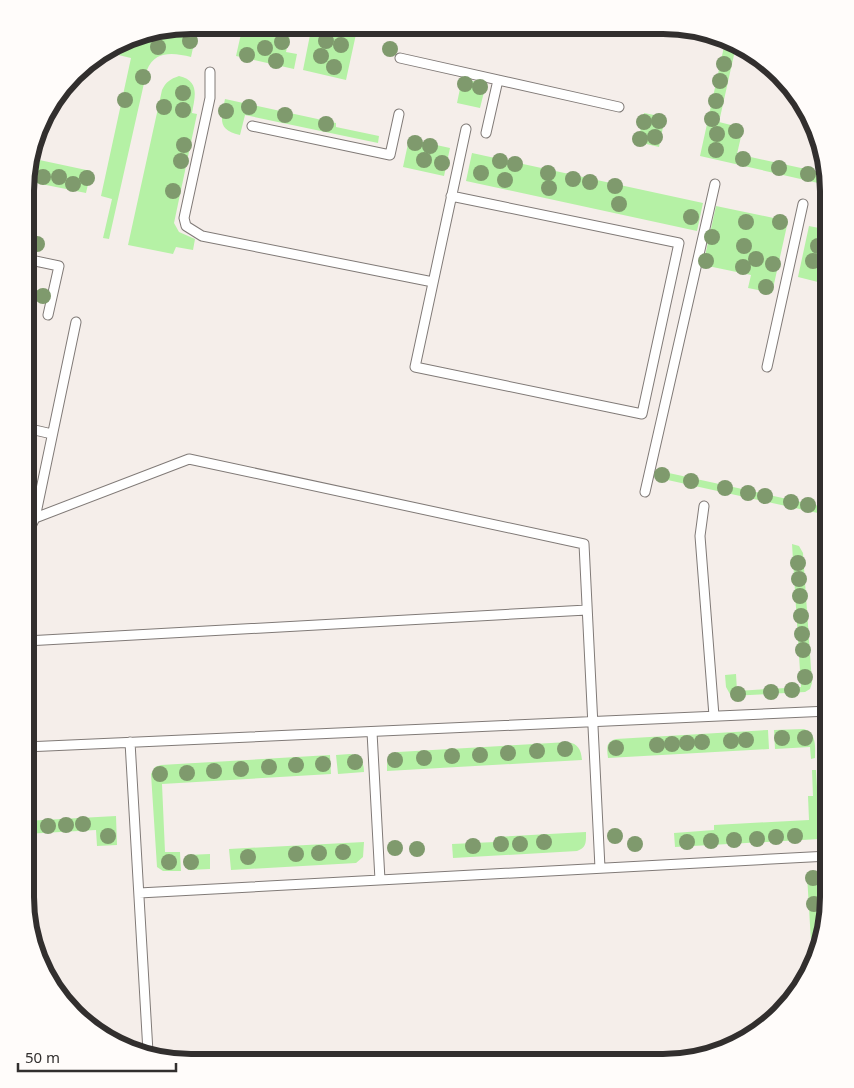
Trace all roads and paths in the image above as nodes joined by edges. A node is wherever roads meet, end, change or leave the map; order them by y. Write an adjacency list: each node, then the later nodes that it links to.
1 (400, 58): 3 (lane)
2 (210, 72): 13 (lane)
3 (498, 80): 4 (lane); 8 (lane)
4 (619, 107)
5 (399, 114): 6 (lane)
6 (252, 126)
7 (466, 129): 10 (lane)
8 (486, 133)
9 (714, 184): 19 (lane)
10 (451, 196): 13 (lane); 13 (lane)
11 (803, 204): 16 (lane)
12 (34, 261): 14 (lane)
13 (433, 282)
14 (48, 316)
15 (76, 322): 18 (lane)
16 (767, 367)
17 (34, 430): 18 (lane)
18 (52, 434): 21 (lane)
19 (645, 492)
20 (704, 506): 25 (lane)
21 (35, 518): 22 (lane)
22 (587, 610): 23 (lane); 26 (lane)
23 (34, 641)
24 (820, 711): 25 (lane)
25 (714, 716): 26 (lane)
26 (593, 722): 27 (lane); 31 (lane)
27 (372, 732): 28 (lane); 32 (lane)
28 (130, 742): 29 (lane); 33 (lane)
29 (34, 747)
30 (820, 856): 31 (lane)
31 (600, 868): 32 (lane)
32 (380, 880): 33 (lane)
33 (139, 893): 34 (lane)
34 (148, 1048)

